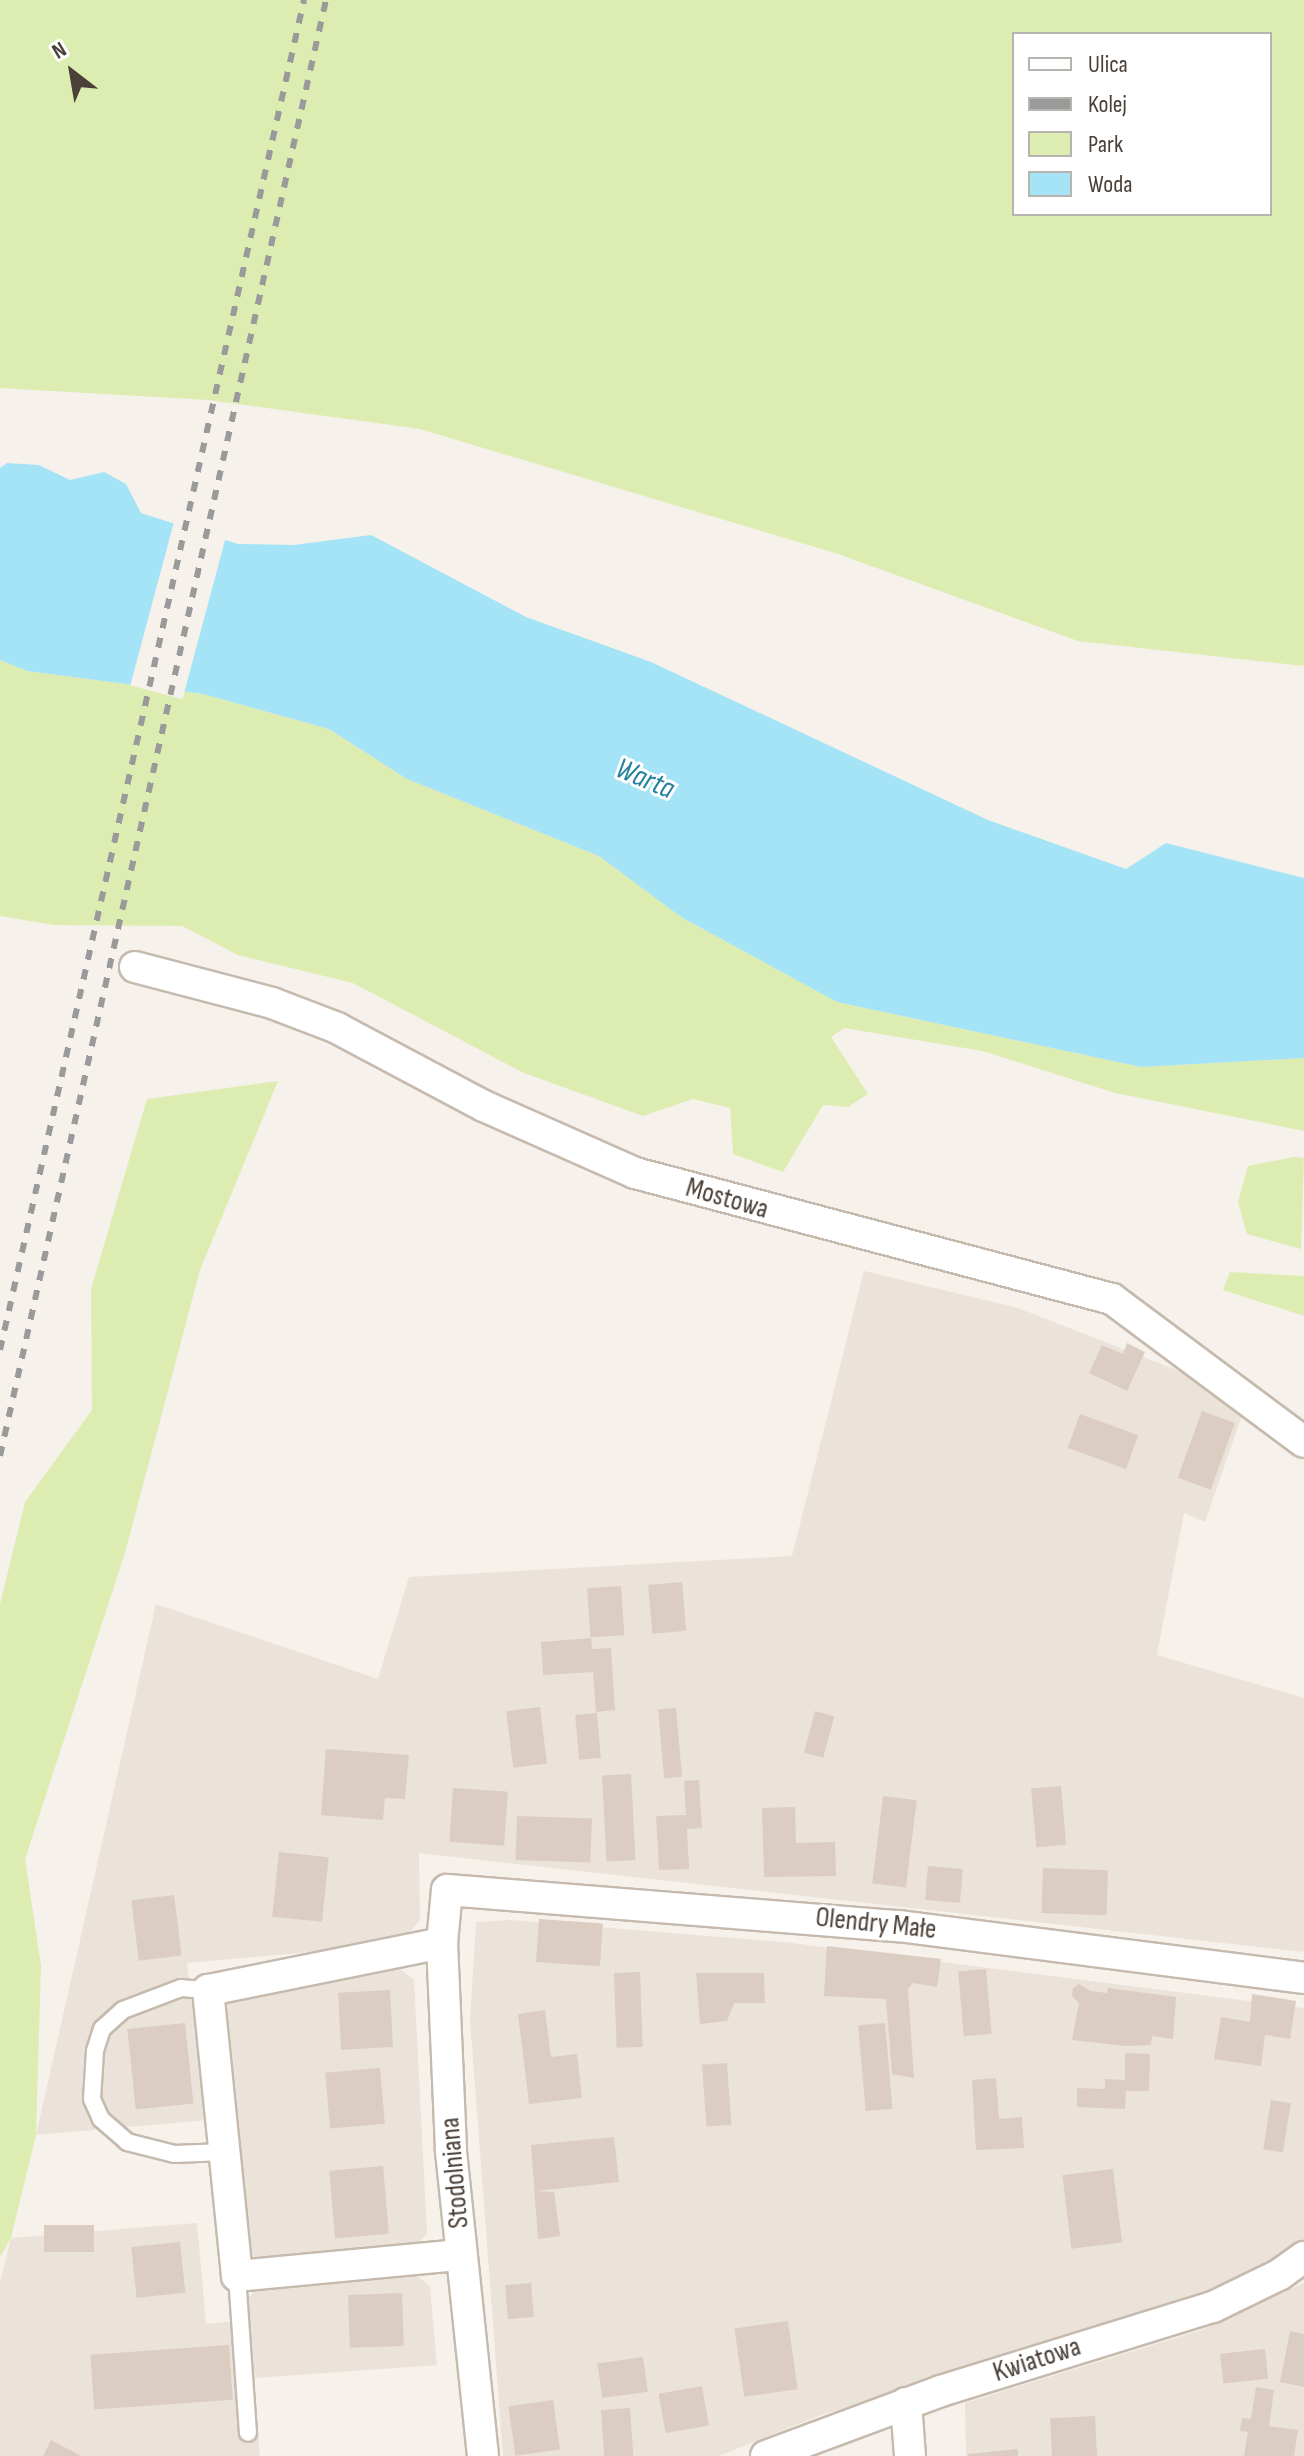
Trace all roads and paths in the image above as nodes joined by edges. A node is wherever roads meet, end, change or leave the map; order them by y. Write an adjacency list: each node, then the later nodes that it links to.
1 (135, 967): 2 (street, Mostowa)
2 (1304, 1442)
3 (447, 1890): 4 (street, Stodolniana); 5 (street, Olendry Małe)
4 (442, 1943): 6 (street); 8 (street, Stodolniana)
5 (1304, 1978)
6 (208, 1990): 7 (street); 7 (lane)
7 (225, 2152): 10 (street)
8 (461, 2255): 10 (street); 13 (street, Stodolniana)
9 (1304, 2257): 11 (street, Kwiatowa)
10 (237, 2276): 12 (lane)
11 (906, 2403): 14 (street, Kwiatowa); 15 (street)
12 (248, 2433)
13 (483, 2456)
14 (766, 2456)
15 (910, 2456)

